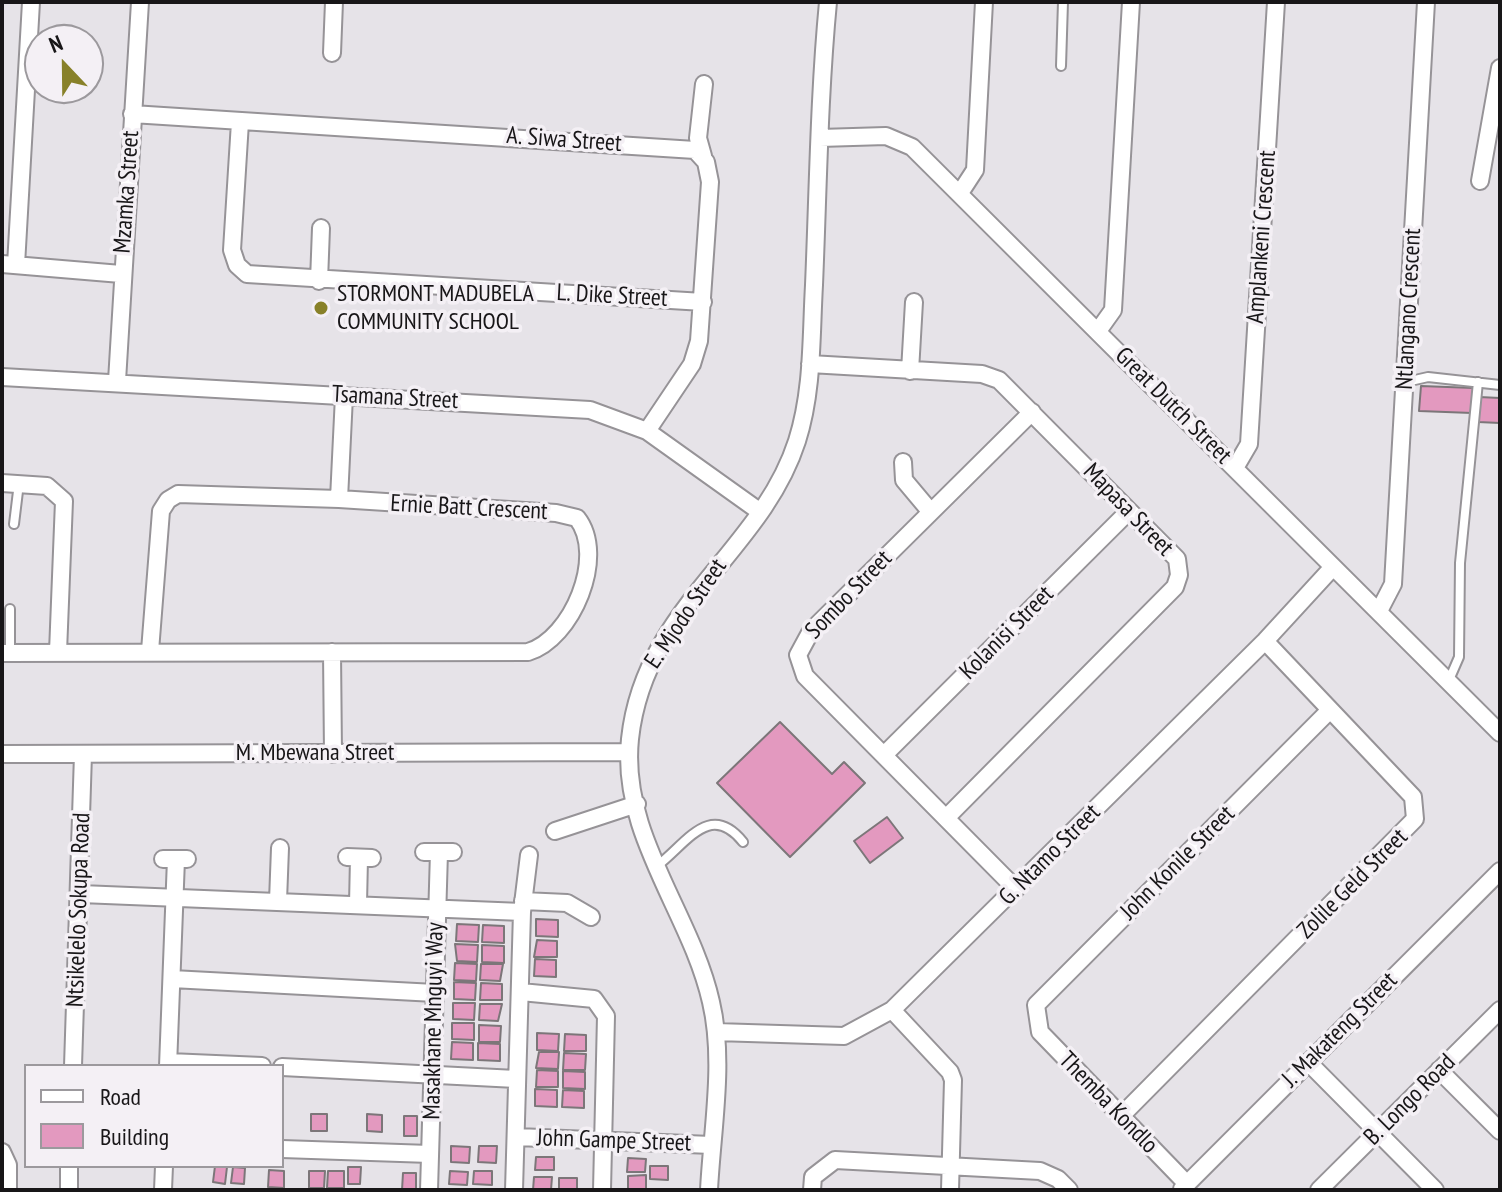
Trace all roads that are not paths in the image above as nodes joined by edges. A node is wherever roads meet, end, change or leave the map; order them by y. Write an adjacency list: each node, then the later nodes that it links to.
1 (31, 2): 21 (street)
2 (140, 2): 14 (street, Mzamka Street)
3 (334, 2): 10 (street)
4 (828, 2): 16 (street, E. Mjodo Street)
5 (984, 2): 19 (street)
6 (1063, 2): 11 (lane)
7 (1131, 2): 26 (street)
8 (1276, 2): 38 (street, Amplankeni Crescent)
9 (1426, 2): 31 (street, Ntlangano Crescent)
10 (332, 53)
11 (1061, 66)
12 (1500, 68): 18 (street)
13 (704, 84): 17 (street)
14 (132, 114): 15 (street, A. Siwa Street); 22 (street, Mzamka Street)
15 (240, 122): 17 (street, A. Siwa Street); 23 (street, L. Dike Street)
16 (820, 138): 19 (street, Great Dutch Street); 27 (street, E. Mjodo Street)
17 (703, 156): 24 (street)
18 (1480, 181)
19 (960, 193): 26 (street, Great Dutch Street)
20 (321, 228): 23 (street)
21 (9, 265): 22 (street)
22 (121, 274): 30 (street, Mzamka Street)
23 (319, 281): 24 (street, L. Dike Street)
24 (703, 302): 36 (street)
25 (914, 302): 28 (street)
26 (1098, 331): 38 (street, Great Dutch Street)
27 (810, 364): 28 (street, Mapasa Street); 41 (street, E. Mjodo Street)
28 (910, 371): 35 (street, Mapasa Street)
29 (2, 377): 30 (street, Tsamana Street)
30 (117, 381): 34 (street, Tsamana Street)
31 (1405, 382): 32 (lane); 47 (street, Ntlangano Crescent)
32 (1478, 382): 33 (lane); 53 (lane)
33 (1500, 385)
34 (344, 396): 36 (street, Tsamana Street); 40 (street)
35 (1032, 412): 42 (street, Sombo Street); 43 (street, Mapasa Street)
36 (647, 431): 41 (street, Tsamana Street)
37 (903, 462): 42 (street)
38 (1235, 468): 45 (street, Great Dutch Street)
39 (11, 483): 44 (lane); 50 (street)
40 (339, 499): 49 (street, Ernie Batt Crescent); 51 (street, Ernie Batt Crescent)
41 (759, 511): 56 (street, E. Mjodo Street)
42 (930, 511): 60 (street, Sombo Street)
43 (1128, 512): 60 (street, Kolanisi Street); 62 (street, Mapasa Street)
44 (14, 524)
45 (1333, 567): 47 (street, Great Dutch Street); 48 (street, G. Ntamo Street)
46 (10, 609): 52 (lane)
47 (1379, 611): 53 (street, Great Dutch Street)
48 (1265, 641): 54 (street, Zolile Geld Street); 72 (street, G. Ntamo Street)
49 (150, 651): 50 (street); 51 (street, Ernie Batt Crescent)
50 (58, 652): 52 (street)
51 (332, 652): 59 (street)
52 (6, 653)
53 (1449, 680): 55 (street, Great Dutch Street)
54 (1329, 711): 85 (street, John Konile Street); 94 (street, Zolile Geld Street)
55 (1500, 733)
56 (629, 752): 59 (street, M. Mbewana Street); 61 (street, E. Mjodo Street)
57 (2, 754): 58 (street, M. Mbewana Street)
58 (83, 754): 59 (street, M. Mbewana Street); 73 (street, Ntsikelelo Sokupa Road)
59 (333, 754)
60 (885, 754): 62 (street, Sombo Street)
61 (637, 804): 63 (street); 70 (street, E. Mjodo Street)
62 (947, 817): 72 (street, Sombo Street)
63 (555, 831)
64 (743, 842): 70 (lane)
65 (279, 848): 75 (street)
66 (439, 852): 78 (street, Masakhane Mnguyi Way)
67 (527, 854): 77 (street)
68 (359, 857): 76 (street)
69 (175, 859): 74 (street)
70 (656, 866): 86 (street, E. Mjodo Street)
71 (1500, 871): 87 (street, J. Makateng Street)
72 (1016, 889): 83 (street, G. Ntamo Street)
73 (81, 894): 74 (street); 88 (street, Ntsikelelo Sokupa Road)
74 (174, 899): 75 (street); 80 (street)
75 (278, 901): 76 (street)
76 (358, 904): 78 (street)
77 (523, 906): 78 (street); 79 (street); 81 (street)
78 (437, 910): 82 (street, Masakhane Mnguyi Way)
79 (591, 917)
80 (172, 979): 82 (street); 89 (street)
81 (521, 992): 93 (street); 98 (street)
82 (435, 993): 92 (street, Masakhane Mnguyi Way)
83 (892, 1010): 86 (street, G. Ntamo Street); 105 (street)
84 (1500, 1010): 91 (street, B. Longo Road)
85 (1036, 1018): 94 (street, Themba Kondlo)
86 (716, 1032): 99 (street, E. Mjodo Street)
87 (1308, 1062): 95 (street); 106 (street, J. Makateng Street)
88 (73, 1064)
89 (168, 1064)
90 (284, 1067): 92 (street)
91 (1439, 1070): 95 (street, B. Longo Road); 96 (street)
92 (435, 1073): 93 (street); 102 (street, Masakhane Mnguyi Way)
93 (516, 1079): 97 (street)
94 (1121, 1116): 106 (street, Themba Kondlo)
95 (1379, 1130): 117 (street, B. Longo Road); 118 (street)
96 (1500, 1131)
97 (517, 1137): 98 (street, John Gampe Street); 111 (street)
98 (604, 1142): 99 (street, John Gampe Street); 112 (street)
99 (711, 1145): 113 (street, E. Mjodo Street)
100 (284, 1149): 102 (street)
101 (2, 1152): 107 (street)
102 (430, 1154): 110 (street, Masakhane Mnguyi Way)
103 (69, 1168): 108 (street)
104 (164, 1168): 109 (street)
105 (951, 1168): 114 (street); 115 (street); 116 (street)
106 (1184, 1187)
107 (8, 1190)
108 (69, 1190)
109 (163, 1190)
110 (429, 1190)
111 (514, 1190)
112 (602, 1190)
113 (709, 1190)
114 (812, 1190)
115 (950, 1190)
116 (1069, 1190)
117 (1319, 1190)
118 (1435, 1190)

